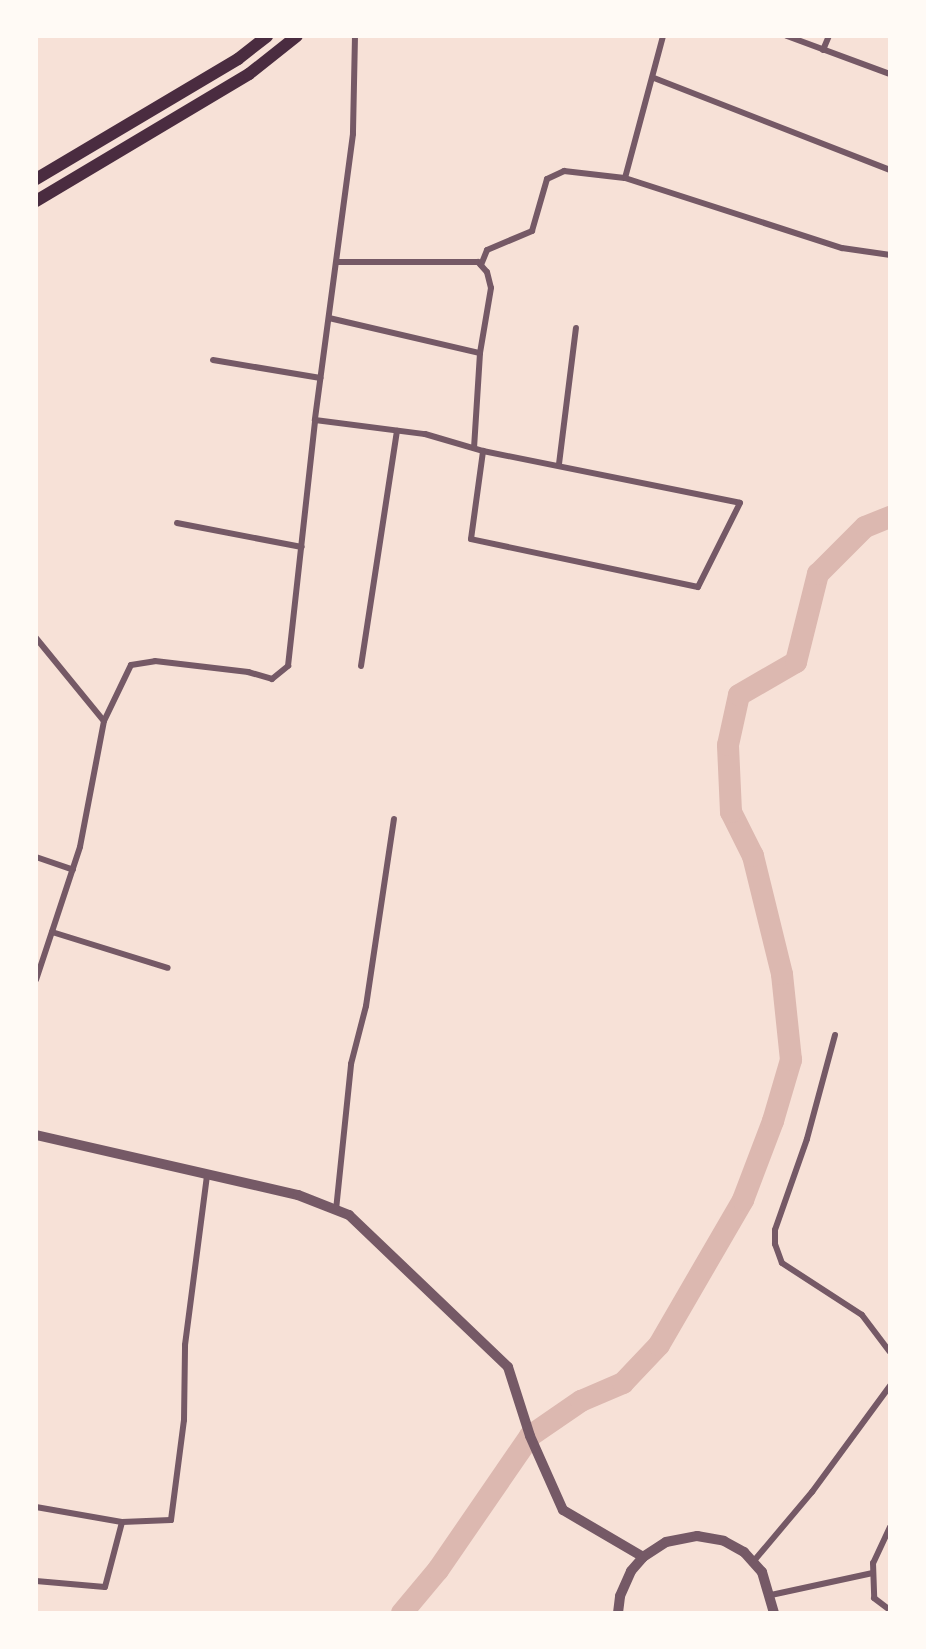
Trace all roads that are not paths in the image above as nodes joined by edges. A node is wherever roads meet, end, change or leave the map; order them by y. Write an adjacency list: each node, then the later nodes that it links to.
1 (267, 36): 12 (main road)
2 (297, 36): 13 (main road)
3 (356, 36): 15 (street)
4 (663, 36): 9 (street)
5 (787, 36): 7 (street)
6 (829, 36): 7 (street)
7 (823, 50): 8 (street)
8 (890, 74)
9 (654, 78): 10 (street); 11 (street)
10 (890, 170)
11 (625, 178): 14 (street); 16 (street)
12 (36, 179)
13 (36, 201)
14 (890, 255)
15 (336, 262): 16 (street); 17 (street)
16 (481, 266): 19 (street)
17 (329, 318): 19 (street); 21 (street)
18 (576, 328): 26 (street)
19 (480, 353): 24 (street)
20 (213, 360): 21 (street)
21 (321, 378): 22 (street)
22 (315, 420): 23 (street); 28 (street)
23 (398, 430): 24 (street); 30 (street)
24 (474, 448): 25 (street)
25 (483, 451): 26 (street); 26 (street)
26 (559, 464)
27 (177, 523): 28 (street)
28 (302, 547): 31 (street)
29 (36, 638): 31 (street)
30 (361, 666)
31 (104, 721): 34 (street)
32 (394, 819): 41 (street)
33 (36, 857): 34 (street)
34 (73, 870): 35 (street)
35 (52, 932): 36 (street); 37 (street)
36 (168, 968)
37 (36, 980)
38 (835, 1035): 42 (street)
39 (36, 1135): 40 (street)
40 (207, 1174): 41 (street); 45 (street)
41 (336, 1210): 47 (street)
42 (890, 1352)
43 (890, 1386): 48 (street)
44 (36, 1507): 45 (street)
45 (122, 1522): 50 (street)
46 (890, 1527): 49 (street)
47 (643, 1557): 48 (street); 53 (street)
48 (753, 1562): 51 (street)
49 (873, 1573): 51 (street); 52 (street)
50 (36, 1581)
51 (771, 1594): 54 (street)
52 (890, 1610)
53 (618, 1613)
54 (774, 1613)

